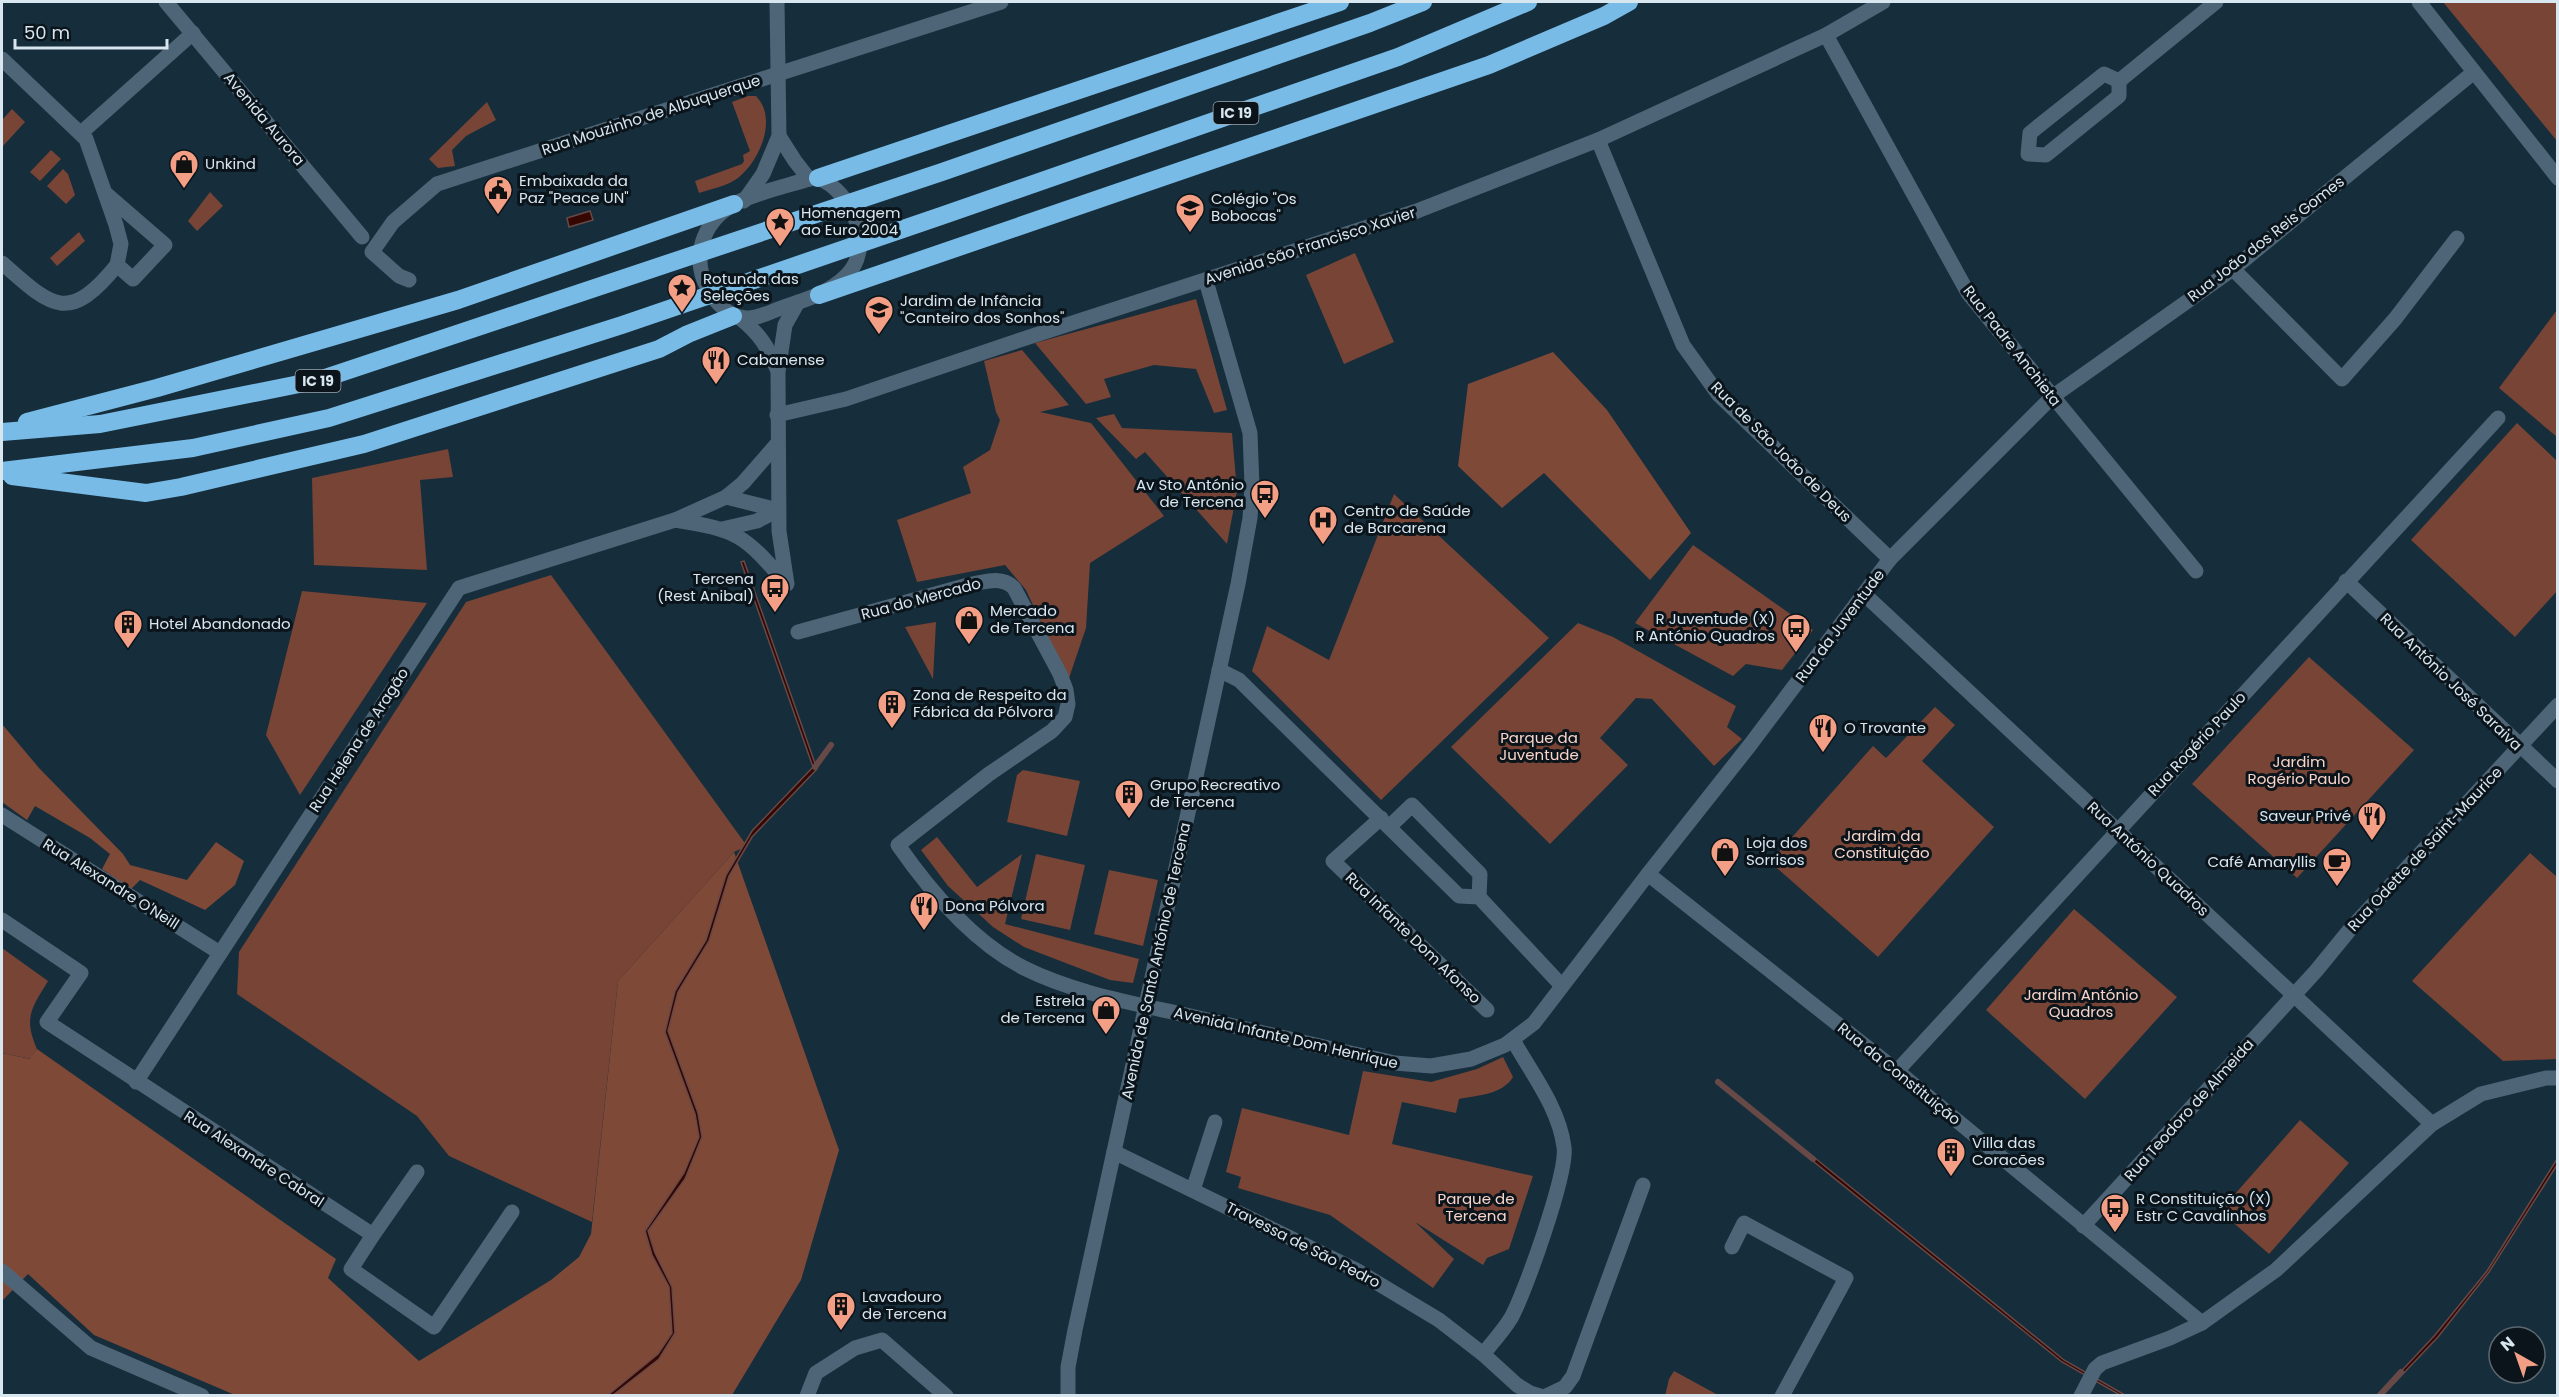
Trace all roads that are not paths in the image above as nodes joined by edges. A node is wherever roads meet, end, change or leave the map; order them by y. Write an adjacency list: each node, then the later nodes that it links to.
1 (166, 2): 12 (street, Avenida Aurora)
2 (777, 2): 16 (street)
3 (1001, 2): 11 (street, Rua Mouzinho de Albuquerque)
4 (1340, 2): 21 (highway)
5 (1423, 2): 39 (highway, IC 19)
6 (1528, 2): 41 (highway, IC 19)
7 (1629, 2): 32 (highway)
8 (1884, 2): 13 (street, Avenida São Francisco Xavier)
9 (2217, 2): 17 (street)
10 (2419, 2): 15 (street)
11 (961, 8): 16 (street, Rua Mouzinho de Albuquerque)
12 (193, 33): 18 (street); 25 (street, Avenida Aurora)
13 (1826, 35): 20 (street, Avenida São Francisco Xavier); 36 (street, Rua Padre Anchieta)
14 (2, 59): 18 (street)
15 (2474, 72): 22 (street); 29 (street, Rua João dos Reis Gomes)
16 (776, 74): 19 (street); 30 (street, Rua Mouzinho de Albuquerque)
17 (2119, 81): 17 (street)
18 (81, 134): 23 (street)
19 (779, 136): 21 (street); 24 (street)
20 (1598, 140): 31 (street, Avenida São Francisco Xavier); 46 (street, Rua de São João de Deus)
21 (813, 178): 24 (street); 32 (street)
22 (2558, 178)
23 (105, 193): 28 (street); 28 (street)
24 (739, 203): 34 (street); 39 (highway)
25 (362, 237)
26 (2457, 238): 29 (street)
27 (2, 263): 28 (street)
28 (117, 265)
29 (2234, 269): 36 (street, Rua João dos Reis Gomes)
30 (409, 280)
31 (1206, 281): 37 (street, Avenida São Francisco Xavier); 51 (street, Avenida de Santo António de Tercena)
32 (819, 295): 33 (street)
33 (798, 302): 34 (street); 35 (street)
34 (736, 317): 35 (street); 41 (highway)
35 (778, 372): 37 (street)
36 (2052, 397): 46 (street, Rua da Juventude); 47 (street, Rua Padre Anchieta)
37 (777, 415): 40 (street)
38 (2498, 418): 48 (street, Rua Rogério Paulo)
39 (2, 430)
40 (777, 444): 42 (street, Rua Helena de Aragão); 43 (street)
41 (2, 473)
42 (726, 496): 43 (street); 44 (street, Rua Helena de Aragão)
43 (778, 510): 45 (street, Rua Helena de Aragão); 45 (street, Rua Helena de Aragão)
44 (675, 520): 45 (street, Rua Helena de Aragão); 62 (street, Rua Helena de Aragão)
45 (722, 529)
46 (1890, 559): 49 (street, Rua da Juventude)
47 (2196, 571)
48 (2346, 581): 53 (street, Rua António José Saraiva); 57 (street, Rua Rogério Paulo)
49 (1864, 594): 57 (street, Rua António Quadros); 59 (street, Rua da Juventude)
50 (798, 632): 58 (street, Rua do Mercado)
51 (1219, 670): 56 (street); 65 (street, Avenida de Santo António de Tercena)
52 (2558, 705): 53 (street, Rua Odette de Saint-Maurice)
53 (2519, 747): 54 (street, Rua António José Saraiva); 64 (street, Rua Odette de Saint-Maurice)
54 (2558, 781)
55 (2, 815): 62 (street, Rua Alexandre O'Neill)
56 (1385, 822): 60 (street); 60 (street); 66 (street, Rua Infante Dom Afonso)
57 (2118, 831): 64 (street, Rua António Quadros); 68 (street, Rua Rogério Paulo)
58 (898, 845): 65 (street, Avenida Infante Dom Henrique)
59 (1648, 874): 63 (street, Avenida Infante Dom Henrique); 68 (street, Rua da Constituição)
60 (1479, 897): 63 (street)
61 (2, 920): 70 (street, Rua Alexandre Cabral)
62 (220, 953): 70 (street, Rua Helena de Aragão)
63 (1562, 986): 67 (street, Avenida Infante Dom Henrique)
64 (2294, 995): 72 (street, Rua António Quadros); 78 (street, Rua Teodoro de Almeida)
65 (1146, 1006): 67 (street, Avenida Infante Dom Henrique); 73 (street, Avenida de Santo António de Tercena)
66 (1487, 1010)
67 (1513, 1040): 83 (street)
68 (1897, 1071): 78 (street, Rua da Constituição)
69 (2558, 1078): 72 (street)
70 (136, 1082): 79 (street, Rua Alexandre Cabral)
71 (1215, 1122): 76 (street)
72 (2432, 1124): 82 (street)
73 (1114, 1152): 76 (street, Travessa de São Pedro); 87 (street, Avenida de Santo António de Tercena)
74 (417, 1172): 79 (street)
75 (1643, 1185): 89 (street)
76 (1193, 1190): 83 (street, Travessa de São Pedro)
77 (512, 1212): 79 (street)
78 (2084, 1226): 82 (street, Rua da Constituição)
79 (373, 1235)
80 (1732, 1247): 90 (street)
81 (2, 1271): 84 (street)
82 (2202, 1323): 91 (street)
83 (1483, 1354): 88 (street, Travessa de São Pedro)
84 (202, 1395)
85 (807, 1395): 86 (street)
86 (946, 1395)
87 (1068, 1395)
88 (1540, 1395)
89 (1546, 1395)
90 (1782, 1395)
91 (2080, 1395)

